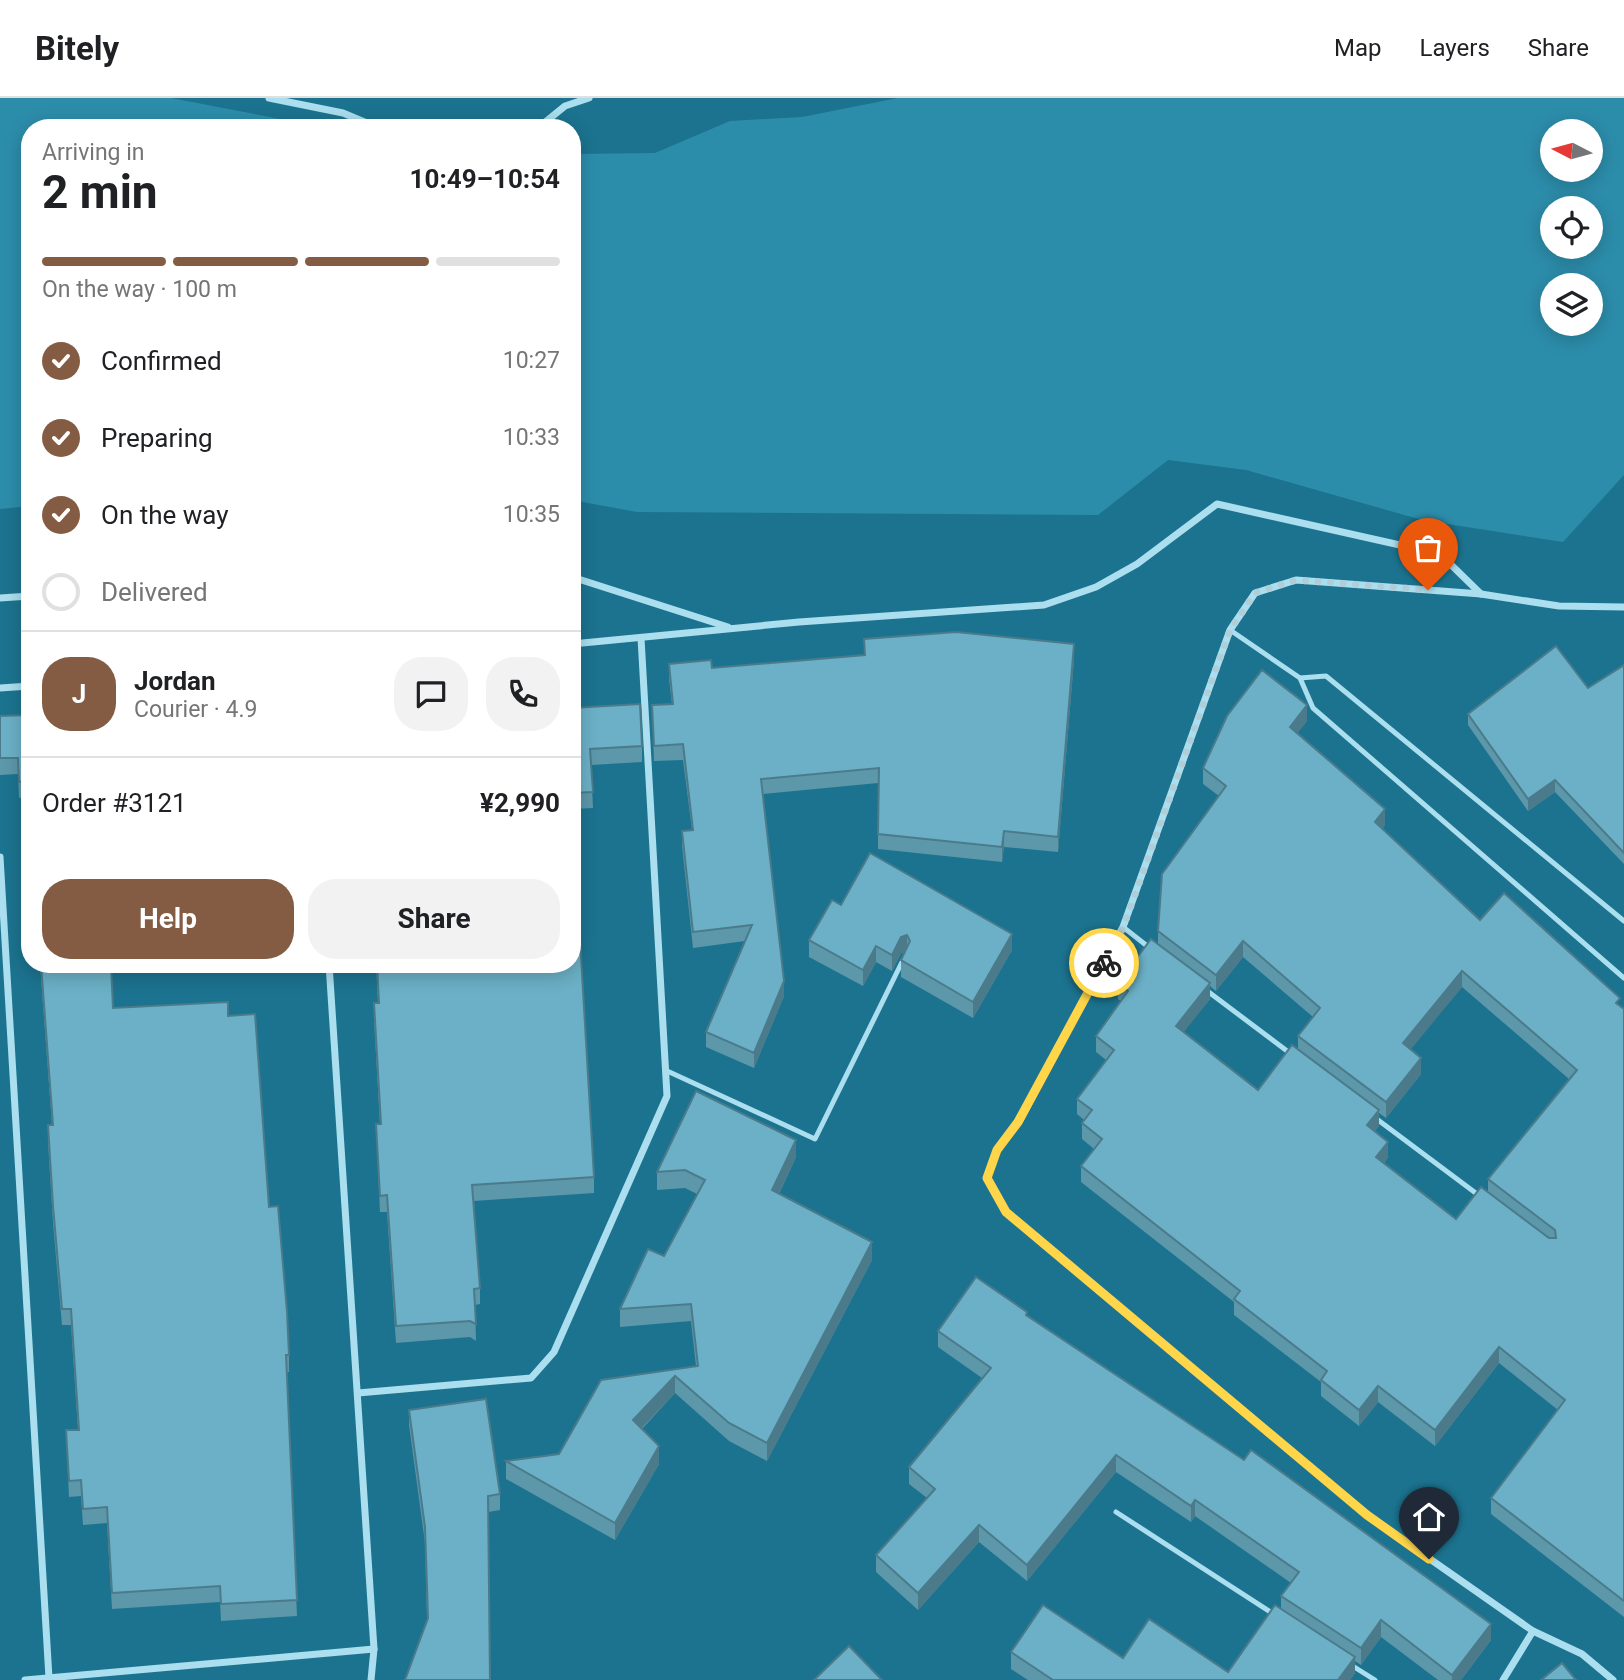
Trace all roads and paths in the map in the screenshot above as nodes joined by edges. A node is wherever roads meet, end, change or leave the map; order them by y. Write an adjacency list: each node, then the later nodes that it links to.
1 (269, 98): 3 (street)
2 (589, 98): 4 (street)
3 (358, 119)
4 (549, 119)
5 (581, 580): 10 (street)
6 (1481, 594): 9 (street); 10 (street); 11 (street)
7 (21, 597): 8 (street)
8 (0, 598)
9 (1624, 607)
10 (732, 629): 12 (street)
11 (1230, 630): 14 (lane); 19 (street)
12 (641, 638): 13 (street); 26 (street)
13 (581, 643)
14 (1300, 678): 18 (lane); 23 (lane)
15 (21, 687): 16 (street)
16 (0, 688)
17 (0, 857): 35 (street)
18 (1624, 921)
19 (1123, 928): 20 (lane); 32 (street)
20 (1156, 952)
21 (905, 956): 26 (lane)
22 (330, 973): 29 (street)
23 (1624, 978)
24 (1200, 985): 25 (lane)
25 (1299, 1060)
26 (665, 1070): 29 (street)
27 (1365, 1110): 28 (lane)
28 (1486, 1201)
29 (358, 1393): 33 (street)
30 (1116, 1512): 31 (lane)
31 (1285, 1622)
32 (1533, 1631): 39 (street); 40 (street)
33 (374, 1650): 35 (street); 37 (street)
34 (1341, 1658): 38 (lane)
35 (49, 1678): 36 (street)
36 (25, 1680)
37 (371, 1680)
38 (1375, 1680)
39 (1503, 1680)
40 (1613, 1680)

